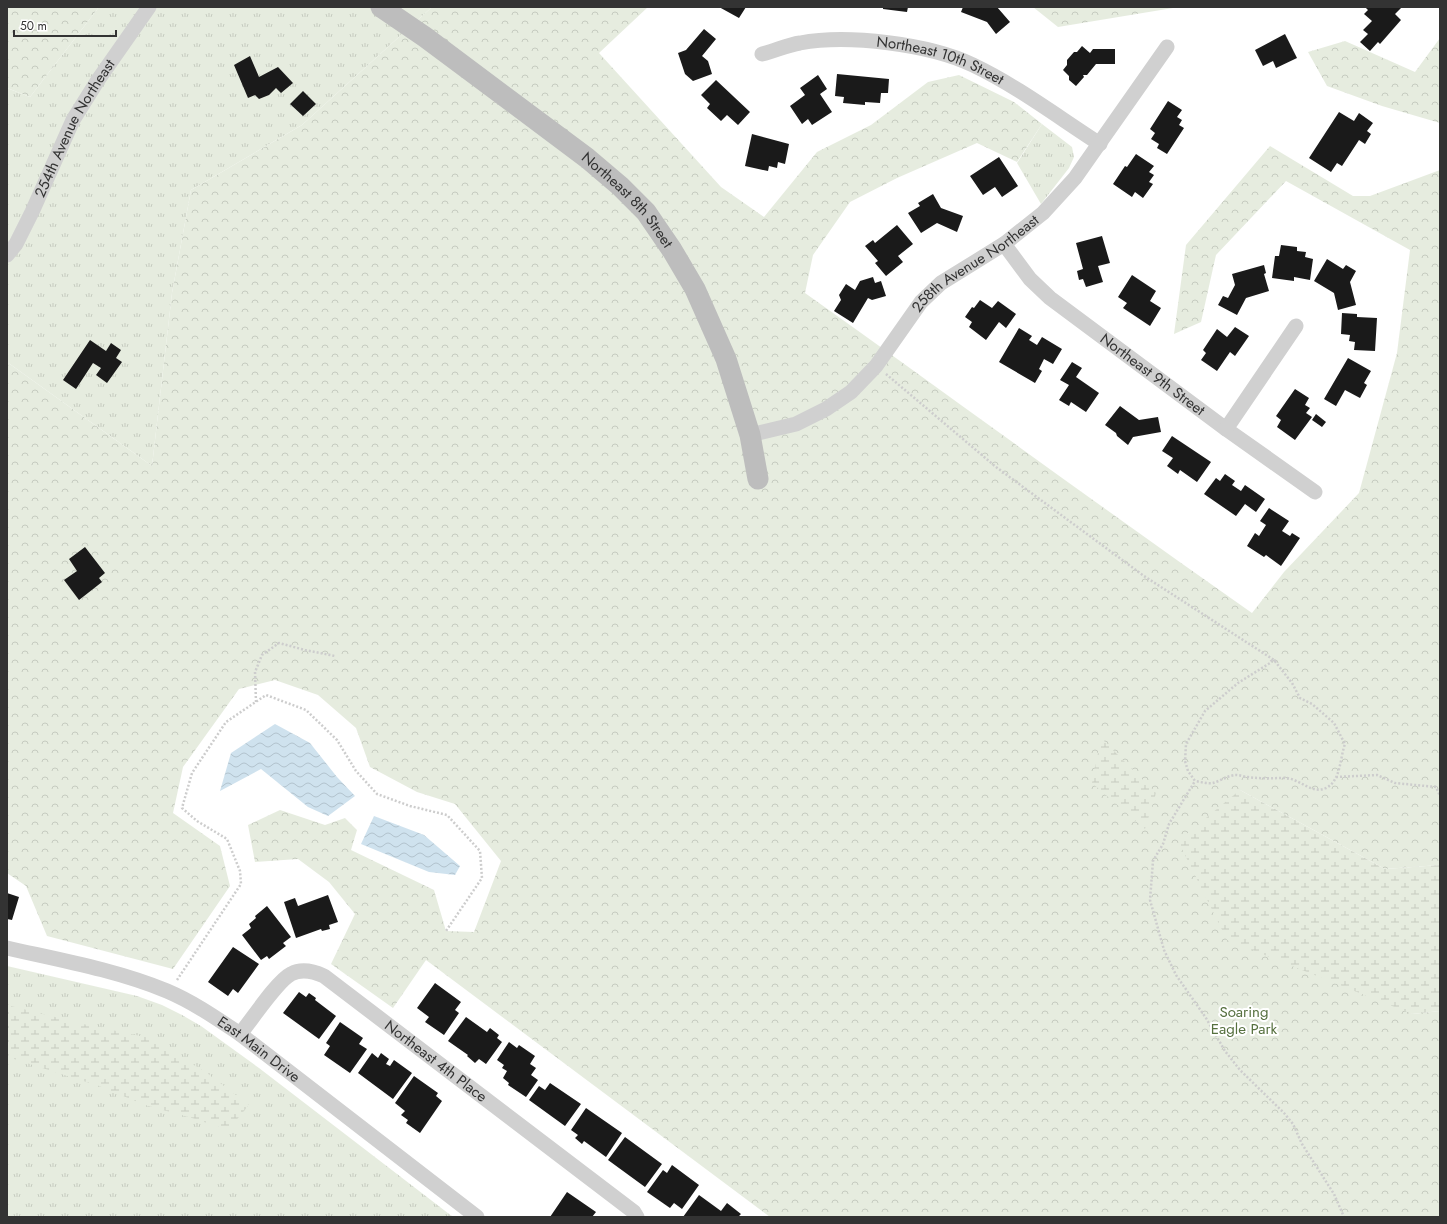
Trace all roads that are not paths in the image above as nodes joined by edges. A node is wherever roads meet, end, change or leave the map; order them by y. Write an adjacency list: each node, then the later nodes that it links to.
1 (149, 7): 7 (street, 254th Avenue Northeast)
2 (381, 7): 10 (street, Northeast 8th Street)
3 (1167, 47): 5 (street, 258th Avenue Northeast)
4 (762, 54): 5 (street, Northeast 10th Street)
5 (1100, 144): 6 (street, 258th Avenue Northeast)
6 (1004, 244): 9 (street, Northeast 9th Street); 10 (street, 258th Avenue Northeast)
7 (7, 255)
8 (1296, 326): 9 (street)
9 (1226, 429): 12 (street, Northeast 9th Street)
10 (750, 435): 11 (street, Northeast 8th Street)
11 (758, 479)
12 (1315, 492)
13 (7, 948): 14 (street, East Main Drive)
14 (240, 1034): 15 (street, East Main Drive); 16 (street, Northeast 4th Place)
15 (477, 1217)
16 (637, 1217)

